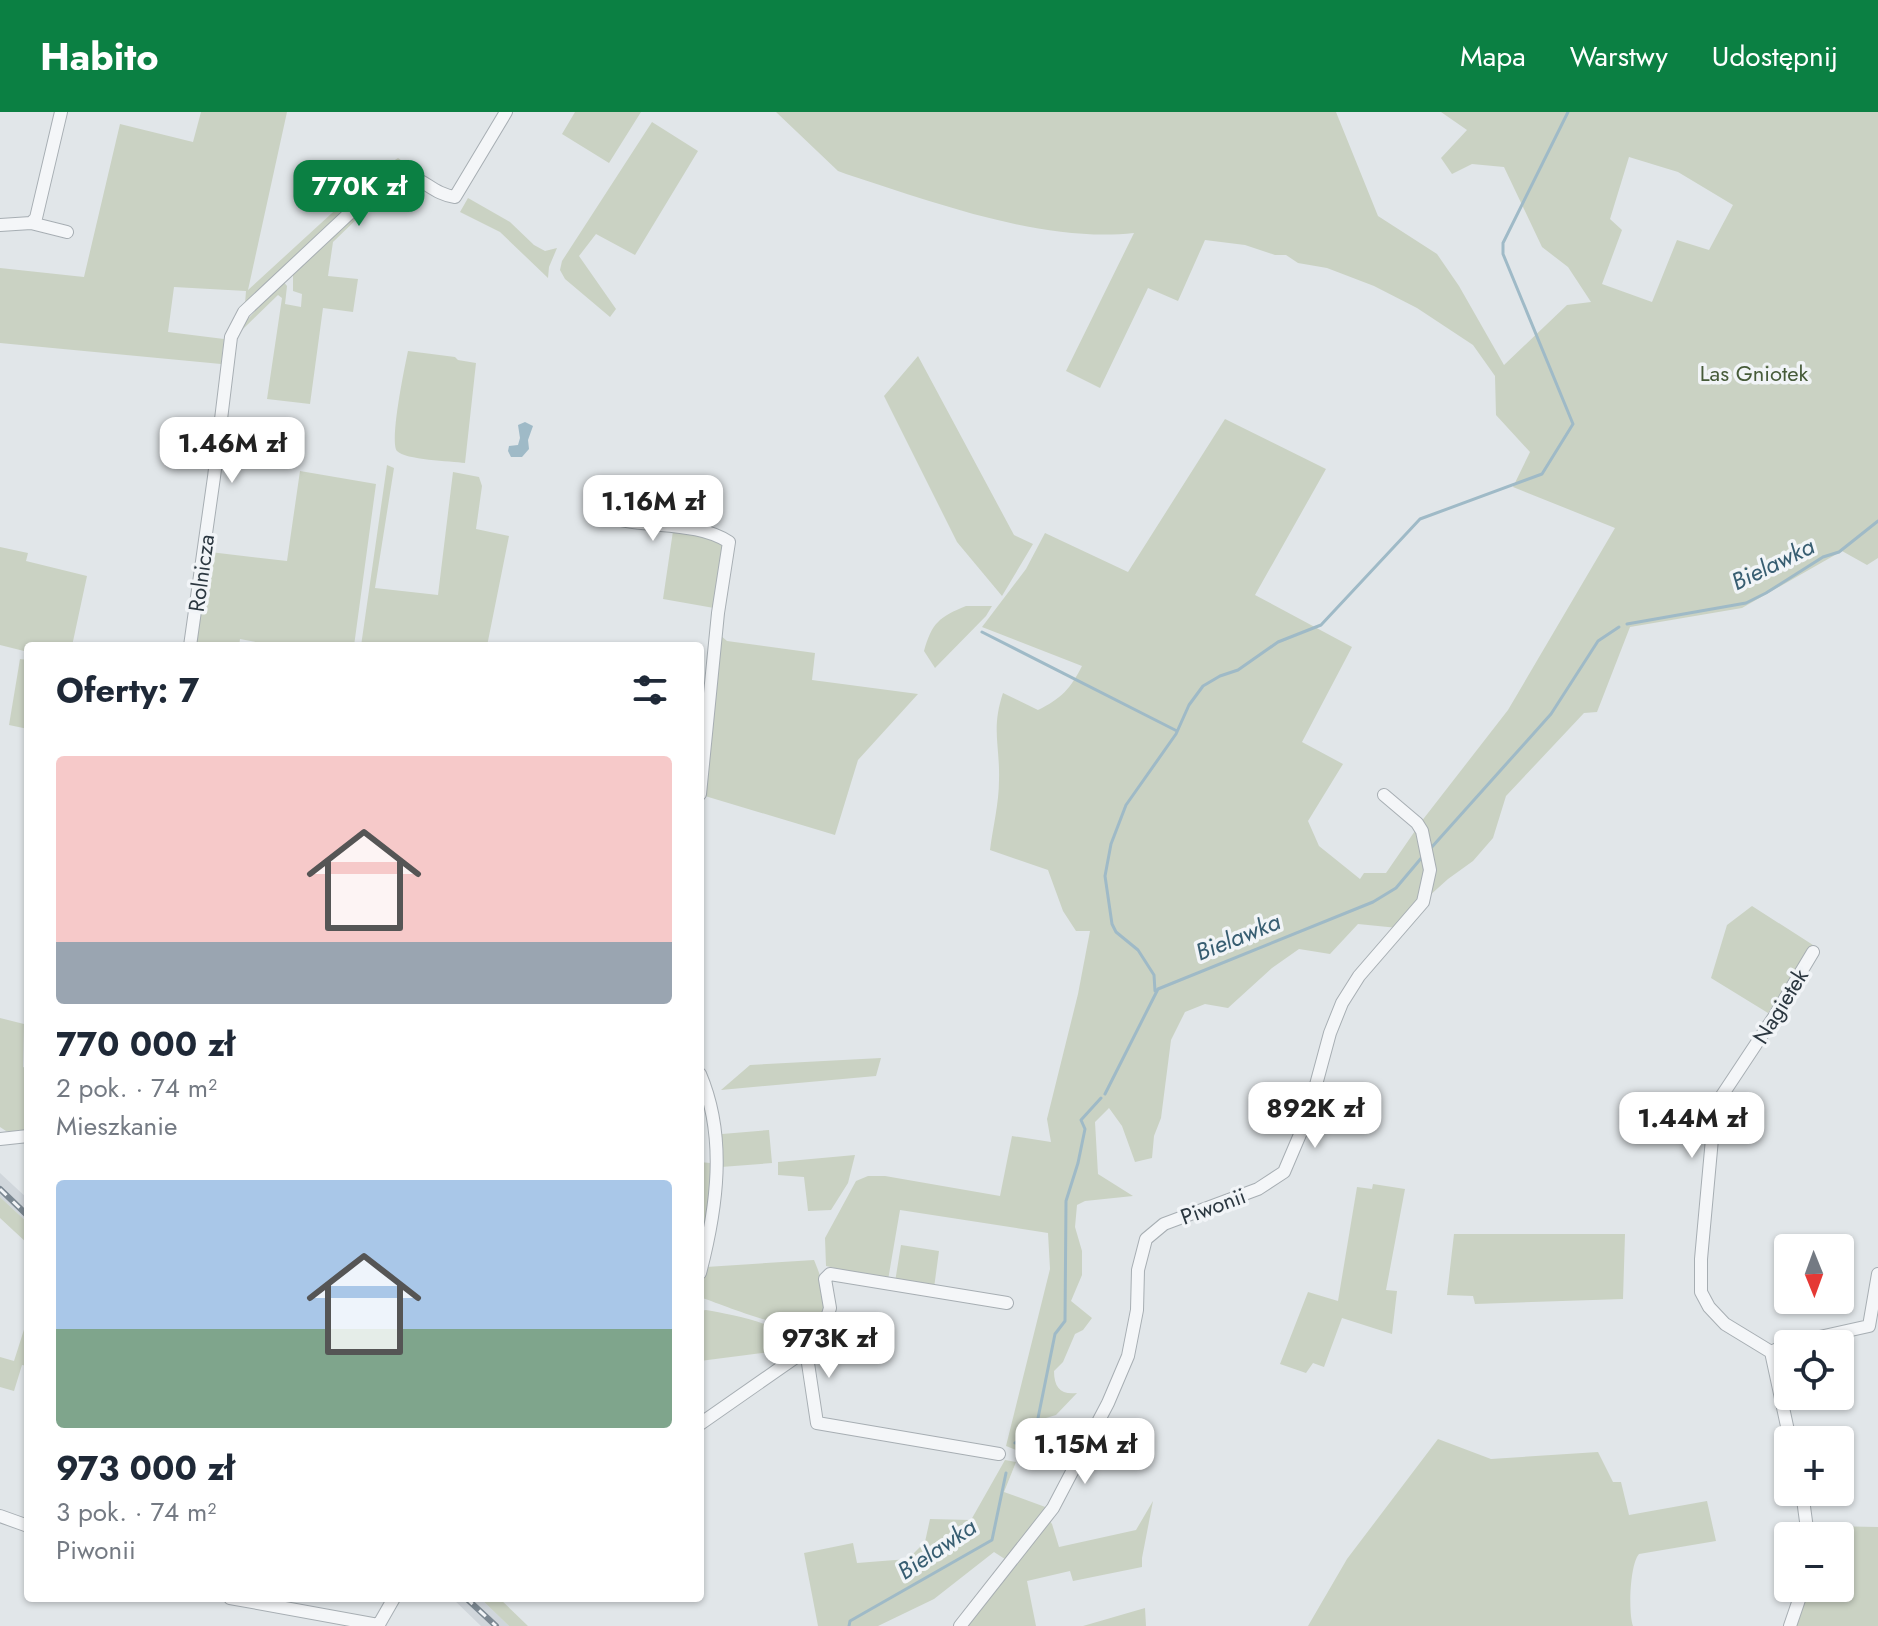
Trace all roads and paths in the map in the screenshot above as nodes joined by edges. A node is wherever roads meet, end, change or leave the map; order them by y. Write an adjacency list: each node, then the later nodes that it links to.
1 (61, 112): 3 (street)
2 (506, 112): 7 (street, Rolnicza)
3 (31, 223): 4 (street); 5 (street)
4 (0, 225)
5 (67, 232)
6 (595, 512): 8 (street)
7 (191, 642)
8 (704, 754)
9 (1384, 795): 29 (street, Piwonii)
10 (1813, 952): 19 (street, Nagietek)
11 (704, 1083): 14 (street)
12 (24, 1136): 13 (street)
13 (0, 1139)
14 (704, 1246)
15 (1878, 1274): 17 (street)
16 (1007, 1303): 18 (street)
17 (1873, 1326): 19 (street)
18 (806, 1350): 20 (street); 22 (street)
19 (1771, 1352): 21 (street)
20 (704, 1421)
21 (1787, 1426)
22 (999, 1454)
23 (0, 1516): 24 (street)
24 (24, 1525)
25 (251, 1602): 28 (street)
26 (392, 1602): 28 (street)
27 (1798, 1602): 30 (street)
28 (378, 1626)
29 (960, 1626)
30 (1790, 1626)

